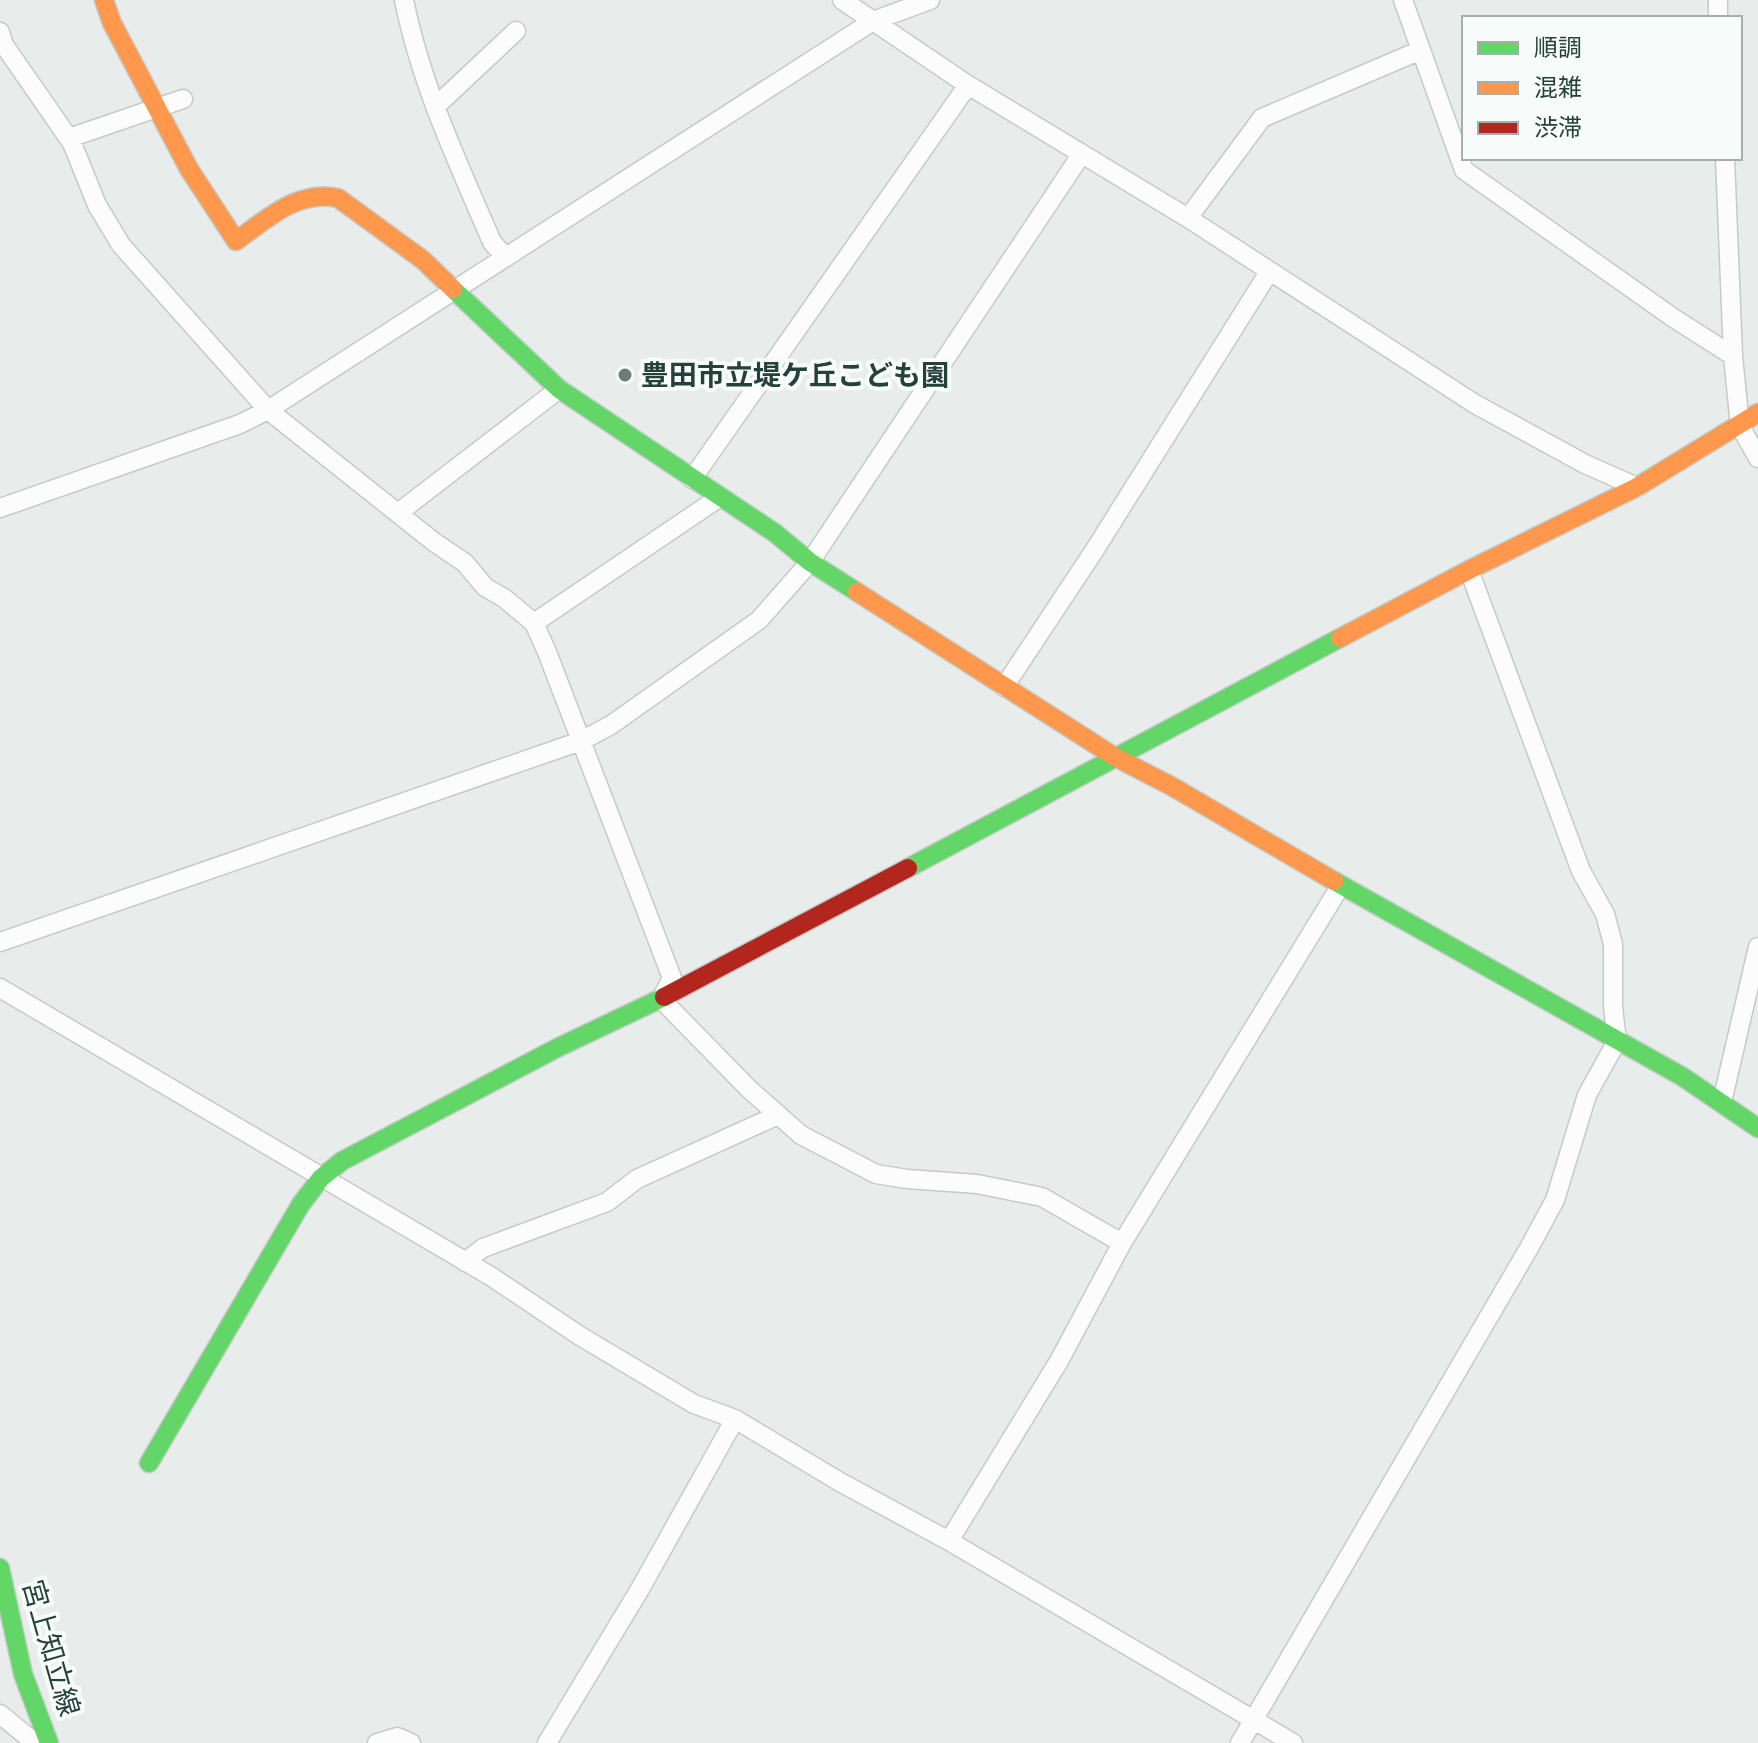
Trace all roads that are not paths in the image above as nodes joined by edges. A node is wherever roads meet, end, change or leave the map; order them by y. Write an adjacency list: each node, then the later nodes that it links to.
1 (104, 0): 12 (street)
2 (404, 0): 13 (street)
3 (842, 0): 6 (street)
4 (930, 0): 6 (street)
5 (1403, 0): 9 (street)
6 (873, 21): 10 (street); 18 (street)
7 (516, 31): 13 (street)
8 (0, 32): 14 (street)
9 (1421, 50): 17 (street); 21 (street)
10 (968, 85): 15 (street); 27 (street)
11 (183, 99): 12 (street)
12 (156, 107): 14 (street); 20 (street)
13 (435, 107): 18 (street)
14 (69, 138): 23 (street)
15 (1081, 155): 17 (street); 32 (street)
16 (1725, 160): 21 (street)
17 (1188, 218): 19 (street)
18 (505, 257): 20 (street)
19 (1269, 272): 28 (street); 35 (street)
20 (455, 292): 22 (street); 23 (street)
21 (1733, 356): 25 (street)
22 (559, 389): 27 (street); 31 (street)
23 (268, 410): 30 (street); 31 (street)
24 (1758, 413): 25 (street)
25 (1740, 426): 26 (street); 28 (street)
26 (1758, 458)
27 (692, 479): 29 (street)
28 (1637, 487): 33 (street)
29 (720, 497): 32 (street); 34 (street)
30 (0, 508)
31 (398, 513): 34 (street)
32 (810, 562): 35 (street); 36 (street)
33 (1469, 570): 37 (street); 43 (street)
34 (534, 623): 36 (street)
35 (1004, 687): 37 (street)
36 (581, 741): 39 (street); 42 (street)
37 (1115, 757): 38 (street); 42 (street)
38 (1341, 885): 43 (street); 48 (street)
39 (0, 942)
40 (1758, 947): 44 (street)
41 (0, 988): 47 (street)
42 (661, 999): 45 (street); 47 (street)
43 (1617, 1041): 44 (street); 55 (street)
44 (1722, 1102): 46 (street)
45 (778, 1115): 48 (street); 49 (street)
46 (1758, 1128)
47 (321, 1178): 49 (street); 51 (street)
48 (1122, 1243): 52 (street)
49 (465, 1262): 50 (street)
50 (735, 1419): 52 (street); 60 (street)
51 (149, 1463)
52 (949, 1541): 55 (street)
53 (0, 1568): 57 (street, 宮上知立線)
54 (0, 1714): 56 (street)
55 (1254, 1719): 61 (street); 62 (street)
56 (35, 1743)
57 (49, 1743)
58 (377, 1743): 59 (street)
59 (411, 1743)
60 (547, 1743)
61 (1240, 1743)
62 (1293, 1743)

